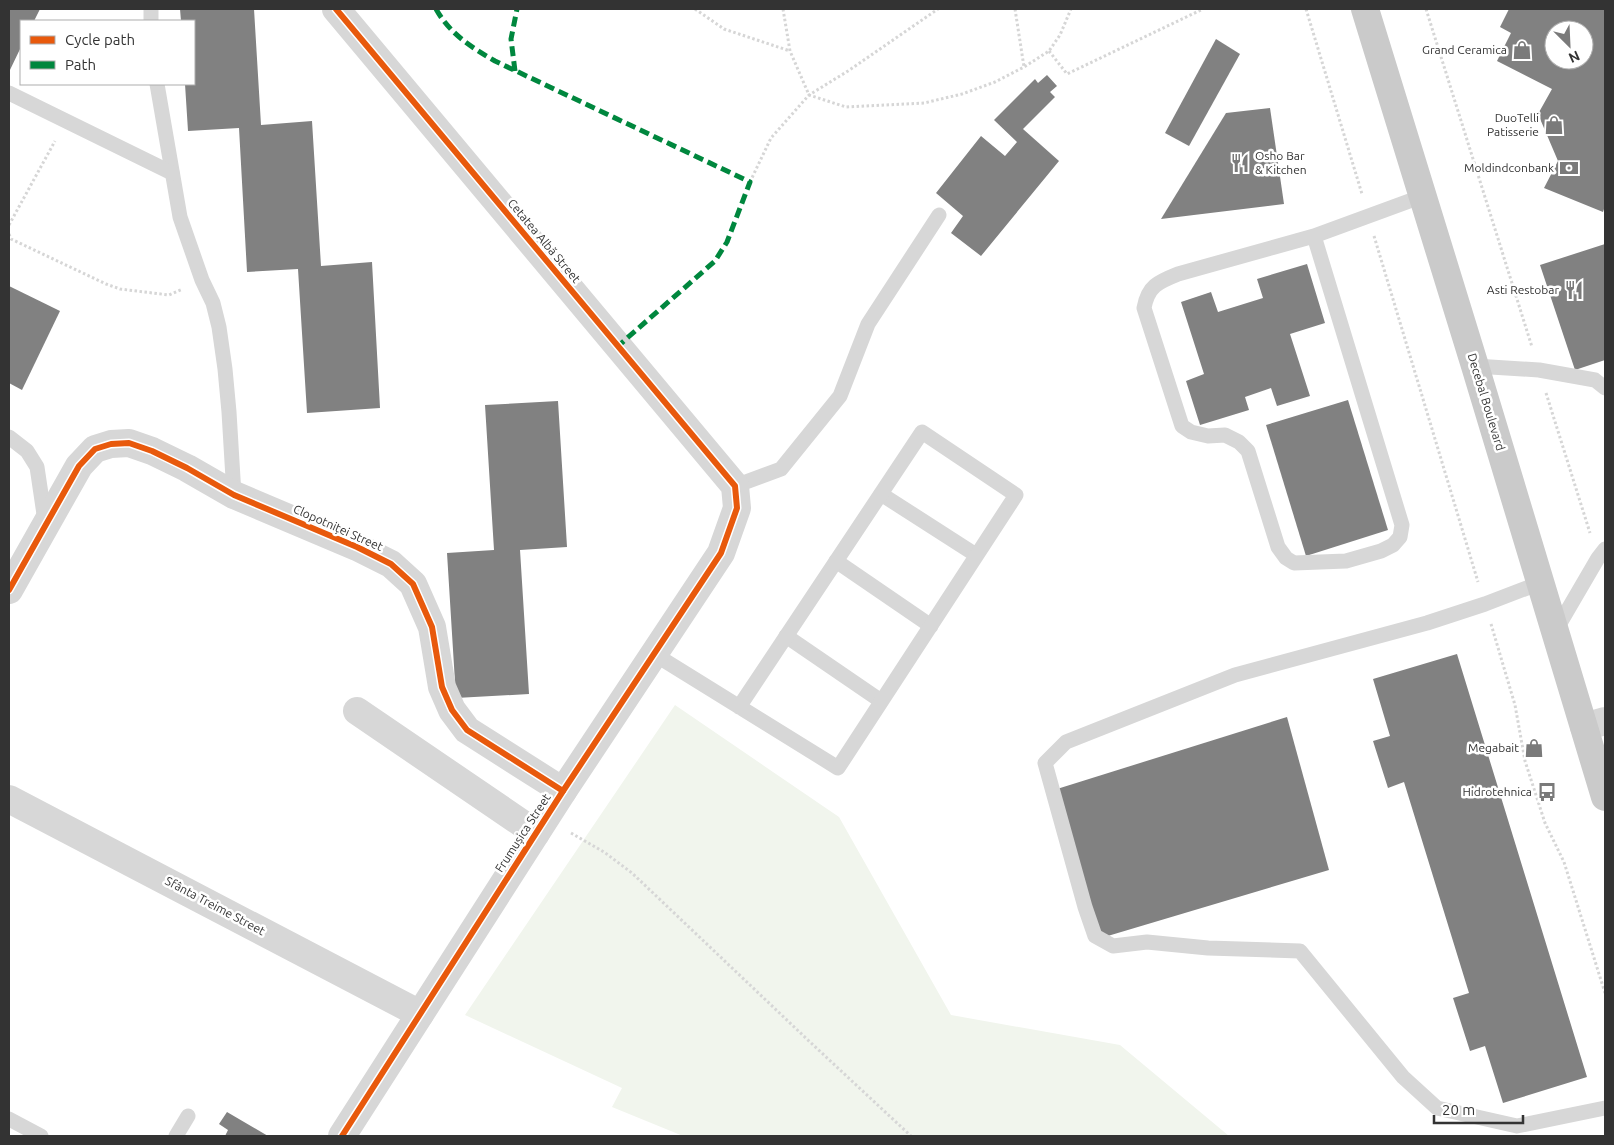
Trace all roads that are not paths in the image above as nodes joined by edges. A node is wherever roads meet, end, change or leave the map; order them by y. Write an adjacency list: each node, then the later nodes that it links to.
1 (336, 9): 12 (street, Cetatea Albă Street)
2 (1365, 9): 6 (main road, Decebal Boulevard)
3 (157, 85): 5 (lane)
4 (9, 93): 5 (lane)
5 (172, 172): 14 (lane)
6 (1423, 196): 8 (lane); 9 (main road, Decebal Boulevard)
7 (939, 215): 12 (lane)
8 (1314, 236): 8 (lane)
9 (1475, 366): 10 (lane); 19 (main road, Decebal Boulevard)
10 (1605, 388)
11 (9, 437): 15 (lane)
12 (735, 486): 24 (street, Frumușica Street)
13 (881, 494): 17 (lane); 17 (lane); 18 (lane)
14 (234, 495): 15 (street, Clopotniței Street); 29 (street, Clopotniței Street)
15 (46, 525): 20 (street)
16 (1602, 554): 22 (lane)
17 (976, 555): 21 (lane)
18 (836, 561): 21 (lane); 23 (lane)
19 (1540, 583): 22 (main road, Decebal Boulevard); 34 (lane)
20 (10, 586)
21 (931, 626): 25 (lane)
22 (1556, 630): 28 (main road, Decebal Boulevard)
23 (786, 636): 25 (lane); 26 (lane)
24 (654, 654): 26 (lane); 29 (street, Frumușica Street)
25 (881, 701): 26 (lane)
26 (739, 707)
27 (357, 711): 32 (street)
28 (1595, 724): 30 (main road, Decebal Boulevard)
29 (563, 791): 32 (street, Frumușica Street)
30 (1605, 797)
31 (9, 799): 33 (street, Sfânta Treime Street)
32 (541, 826): 33 (street, Frumușica Street)
33 (420, 1014): 39 (street, Frumușica Street)
34 (1605, 1108)
35 (188, 1116): 38 (lane)
36 (9, 1119): 37 (lane)
37 (41, 1136)
38 (176, 1136)
39 (342, 1136)

